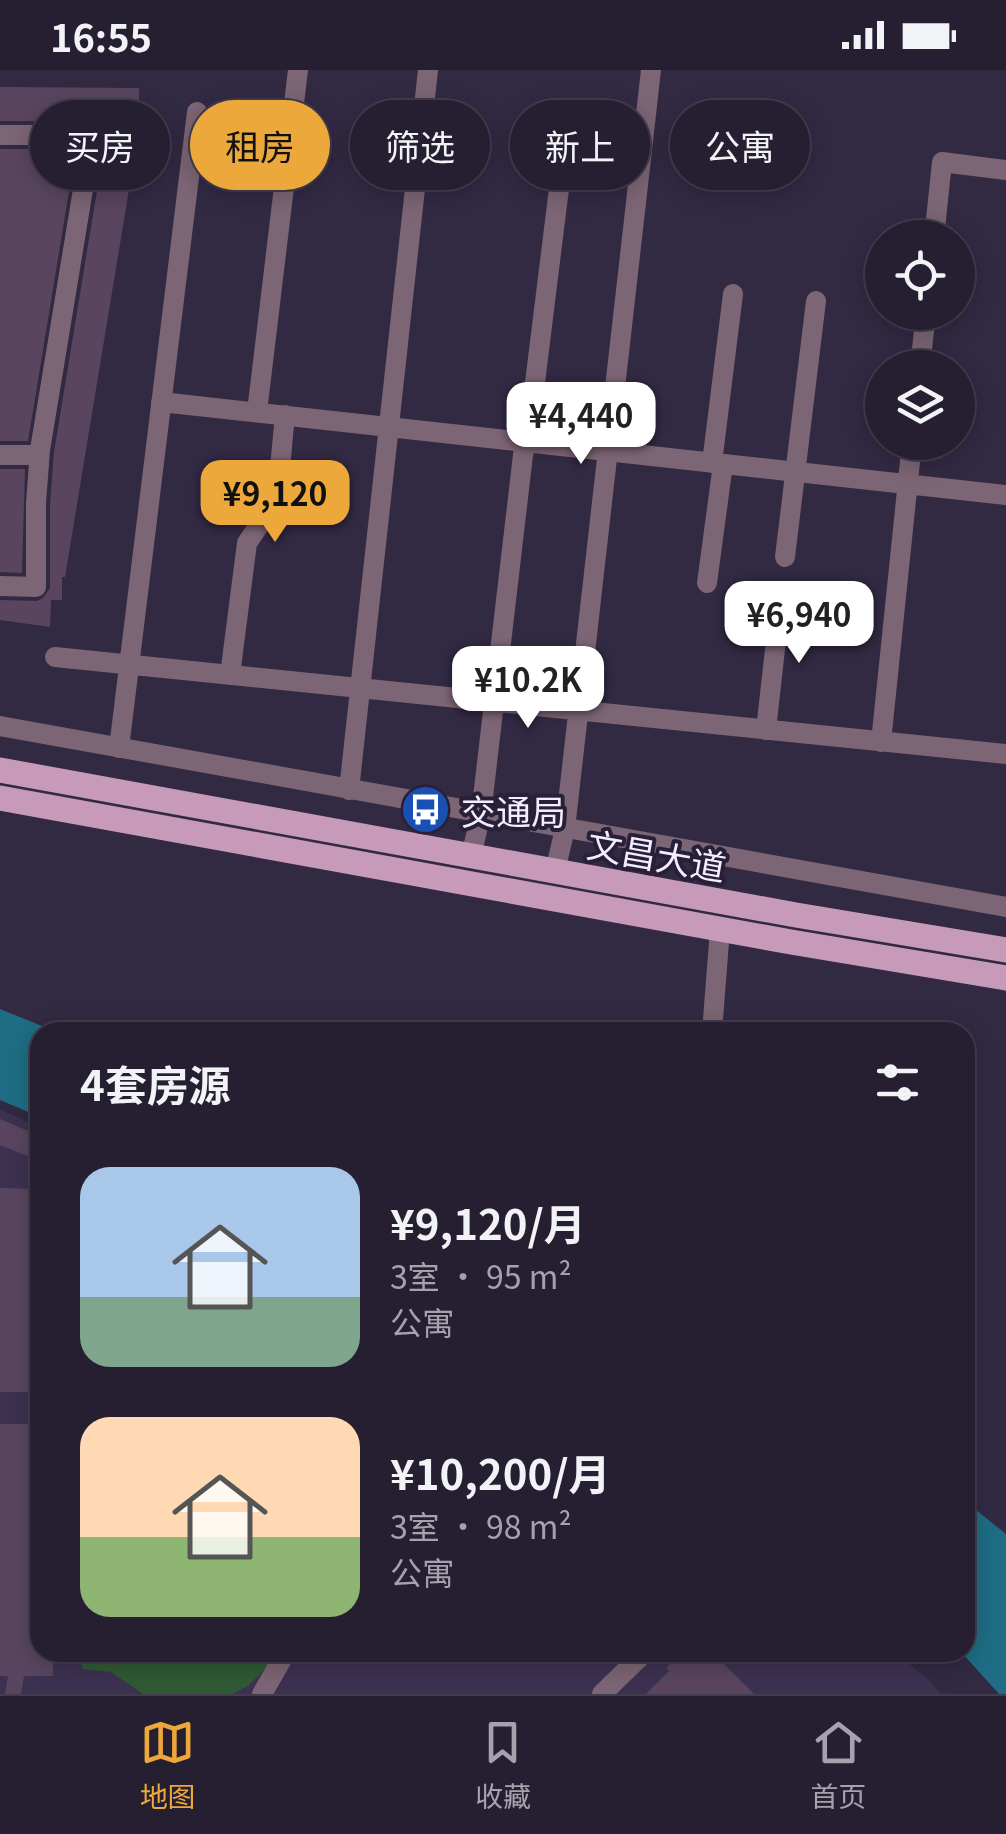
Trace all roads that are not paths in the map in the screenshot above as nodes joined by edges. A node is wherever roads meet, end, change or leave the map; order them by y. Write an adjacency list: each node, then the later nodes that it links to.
1 (298, 70): 12 (street)
2 (428, 70): 14 (street)
3 (651, 70): 16 (street)
4 (0, 134): 18 (street)
5 (190, 162): 11 (street)
6 (1006, 170): 8 (street)
7 (559, 190): 15 (street)
8 (936, 220)
9 (733, 294): 20 (street)
10 (816, 300): 21 (street)
11 (161, 402): 12 (street); 29 (street)
12 (256, 412): 13 (street)
13 (285, 415): 14 (street); 30 (street)
14 (389, 427): 15 (street); 31 (street)
15 (526, 442): 16 (street); 32 (street)
16 (608, 451): 20 (street); 33 (street)
17 (0, 455): 18 (street)
18 (39, 455): 26 (street)
19 (910, 460): 22 (street)
20 (718, 463): 21 (street); 25 (street)
21 (796, 472): 22 (street); 24 (street)
22 (908, 484): 23 (street); 36 (street)
23 (1006, 495)
24 (785, 557)
25 (707, 583)
26 (0, 586)
27 (782, 596): 35 (street)
28 (55, 657): 29 (street)
29 (129, 665): 30 (street); 37 (street)
30 (230, 675): 31 (street)
31 (360, 689): 32 (street); 40 (street)
32 (494, 702): 33 (street); 42 (street)
33 (578, 712): 35 (street); 43 (street)
34 (0, 726): 37 (street)
35 (766, 730): 36 (street)
36 (880, 742): 38 (street)
37 (119, 748): 40 (street)
38 (1006, 754)
39 (0, 770): 44 (main road, 文昌大道)
40 (349, 790): 42 (street)
41 (0, 798): 47 (main road, 文昌大道)
42 (481, 814): 43 (street); 44 (street)
43 (565, 829): 45 (street); 46 (street)
44 (471, 856): 45 (main road, 文昌大道)
45 (555, 872): 48 (main road, 文昌大道)
46 (1006, 907)
47 (720, 929): 49 (main road, 文昌大道); 50 (street)
48 (1006, 950)
49 (1006, 978)
50 (713, 1022)
51 (280, 1662): 53 (street)
52 (635, 1662): 54 (street)
53 (262, 1694)
54 (602, 1694)

